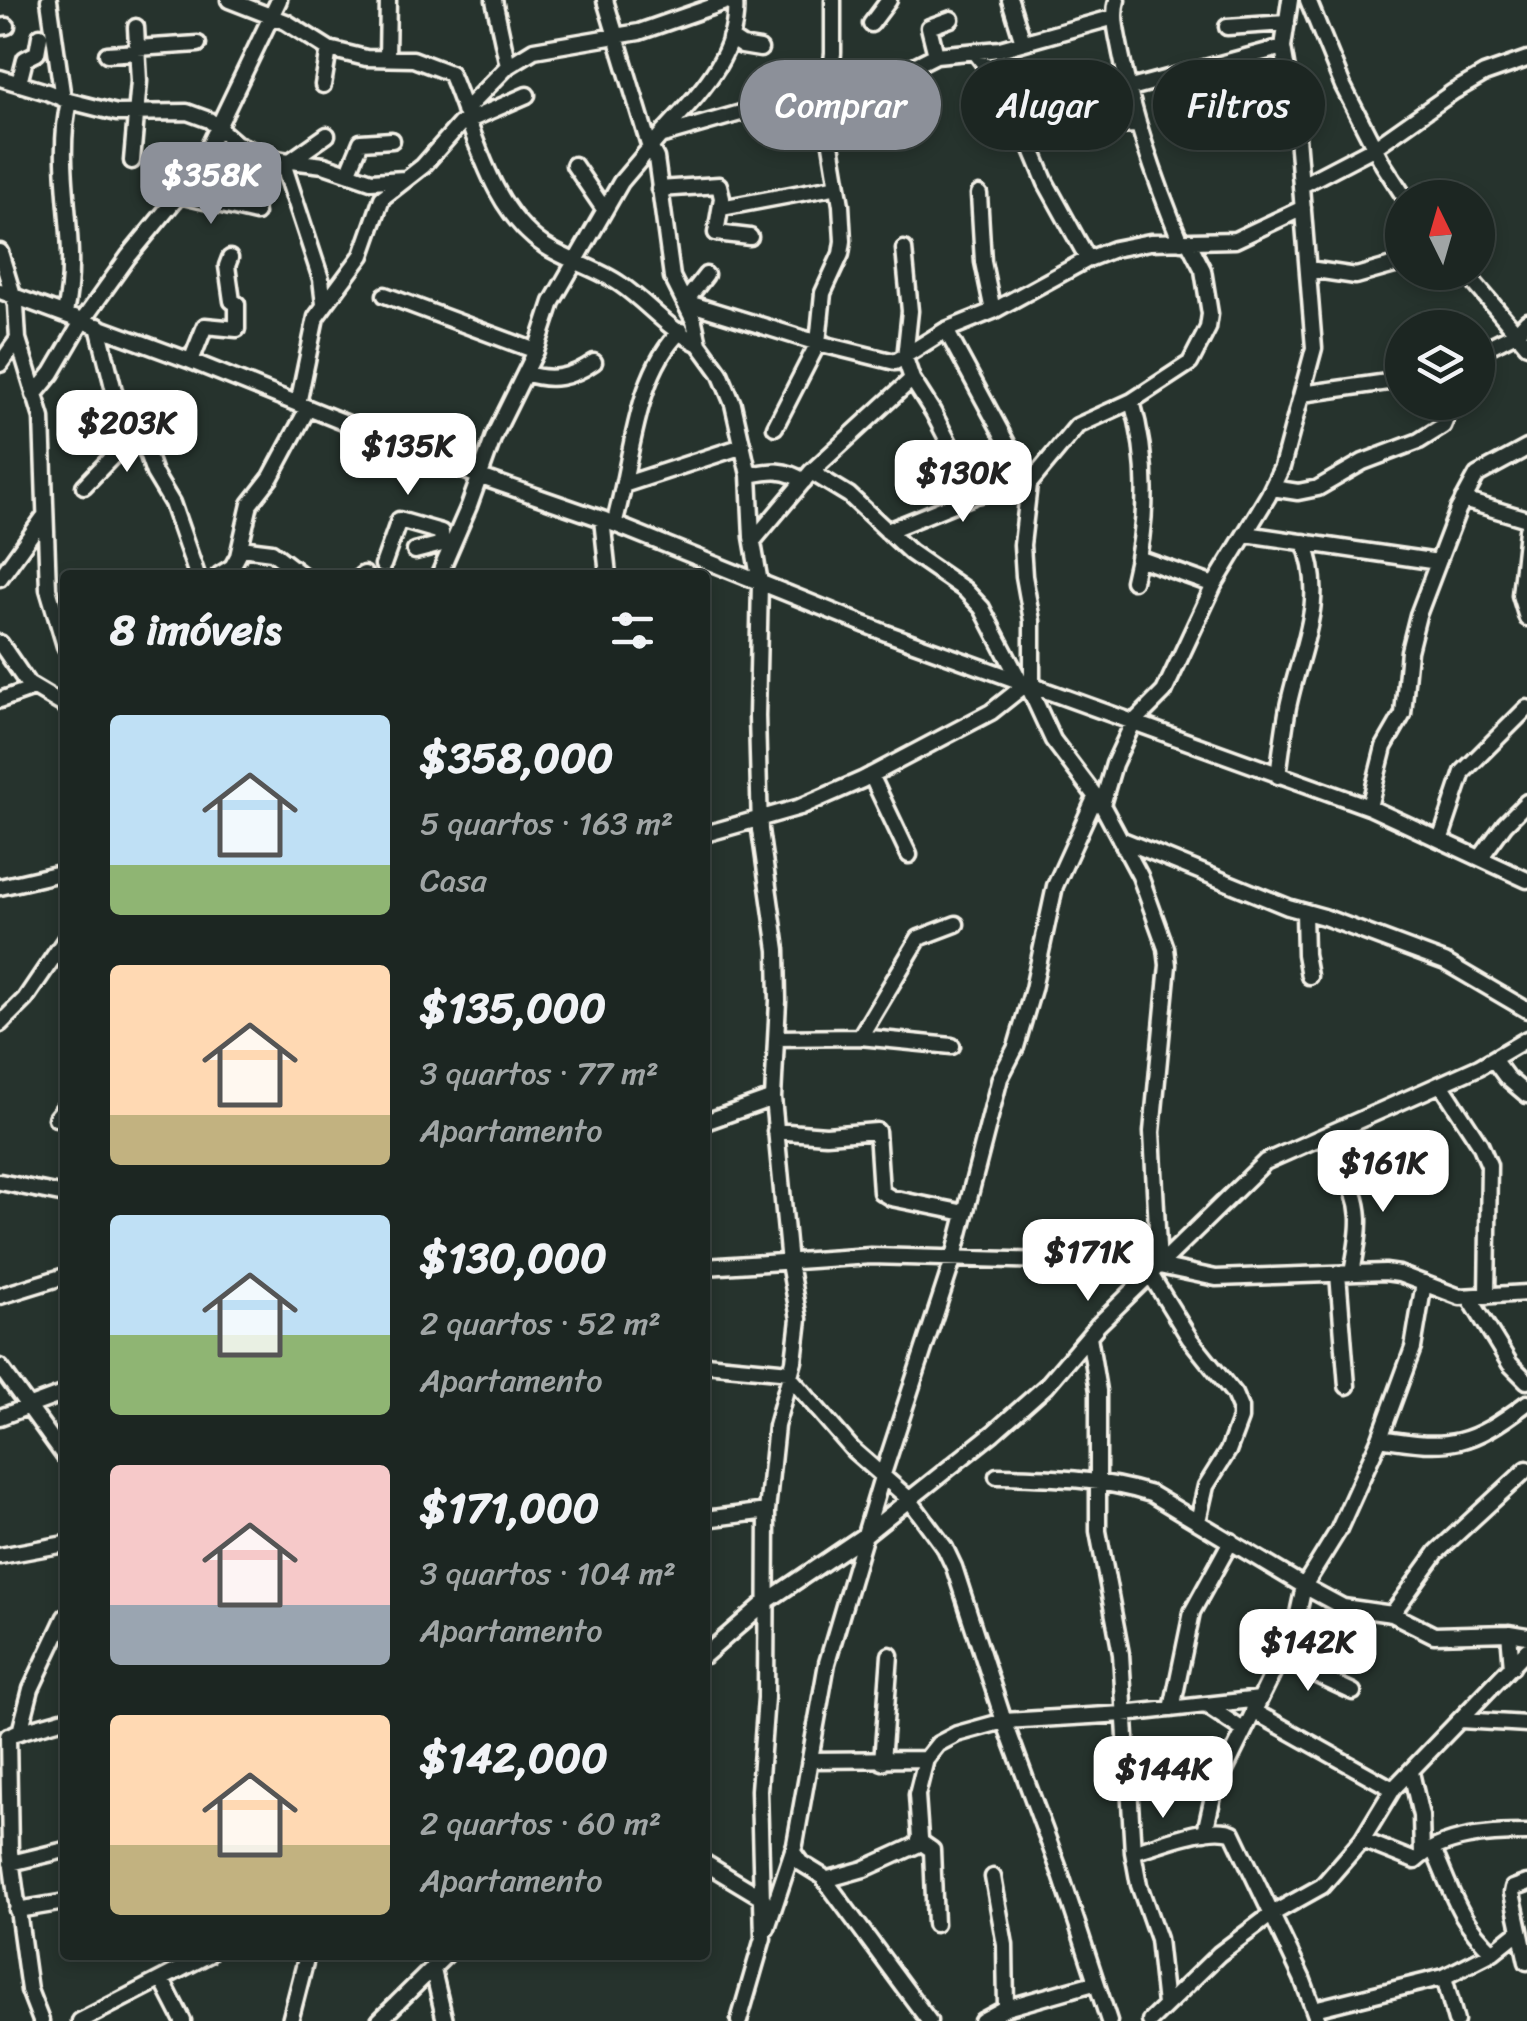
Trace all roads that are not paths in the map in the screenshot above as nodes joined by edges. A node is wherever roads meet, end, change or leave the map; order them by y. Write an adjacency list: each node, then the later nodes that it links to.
1 (49, 0): 45 (street)
2 (229, 0): 14 (street)
3 (279, 0): 14 (street)
4 (388, 0): 33 (street)
5 (494, 0): 39 (street)
6 (605, 0): 22 (street)
7 (731, 0): 22 (street); 23 (street)
8 (832, 0): 34 (street)
9 (890, 0): 17 (street)
10 (1010, 0): 24 (street)
11 (1118, 0): 15 (street)
12 (1290, 0): 18 (street)
13 (1308, 0): 56 (street)
14 (272, 16): 27 (street); 52 (street)
15 (1115, 17): 24 (street); 37 (street)
16 (950, 19): 32 (street)
17 (871, 24)
18 (1286, 24): 20 (street); 26 (street)
19 (136, 27): 29 (street)
20 (1227, 27)
21 (40, 36): 41 (street)
22 (616, 37): 39 (street); 55 (street)
23 (730, 38): 28 (street); 55 (street)
24 (1023, 42): 30 (street)
25 (198, 44): 29 (street)
26 (1283, 46): 43 (street); 65 (street)
27 (329, 49): 33 (street); 42 (street)
28 (760, 49)
29 (138, 50): 31 (street); 47 (street)
30 (975, 52): 32 (street); 36 (street)
31 (107, 54)
32 (936, 55): 35 (street)
33 (387, 58): 49 (street)
34 (830, 60)
35 (926, 60)
36 (981, 60)
37 (1123, 60)
38 (1527, 60): 56 (street)
39 (508, 66): 49 (street)
40 (0, 78): 41 (street)
41 (19, 83): 45 (street)
42 (323, 85)
43 (1133, 88)
44 (527, 94): 49 (street)
45 (66, 100): 47 (street); 90 (street)
46 (1133, 112): 51 (street)
47 (136, 114): 52 (street); 59 (street)
48 (740, 114): 55 (street)
49 (466, 115): 63 (street); 79 (street)
50 (1133, 125): 51 (street)
51 (1136, 125): 75 (street)
52 (216, 127): 60 (street); 68 (street)
53 (327, 135): 60 (street)
54 (392, 140): 62 (street)
55 (655, 140): 67 (street); 72 (street)
56 (1376, 147): 64 (street); 65 (street)
57 (831, 150): 66 (street)
58 (1033, 150): 80 (street)
59 (132, 161)
60 (286, 161): 62 (street); 88 (street)
61 (574, 165): 72 (street)
62 (349, 171): 63 (street)
63 (405, 179): 88 (street)
64 (1395, 180)
65 (1302, 185): 71 (street)
66 (838, 186): 70 (street); 99 (street)
67 (658, 189): 70 (street); 87 (street)
68 (179, 194): 73 (street); 91 (street)
69 (980, 194): 89 (street)
70 (721, 208): 74 (street)
71 (1303, 208): 75 (street); 82 (street)
72 (604, 209): 79 (street)
73 (256, 213)
74 (750, 236)
75 (1185, 242): 80 (street); 112 (street)
76 (904, 250): 103 (street)
77 (0, 252): 85 (street)
78 (230, 258): 104 (street)
79 (574, 260): 96 (street); 102 (street)
80 (1088, 260): 89 (street)
81 (1385, 268): 82 (street)
82 (1309, 269): 110 (street)
83 (706, 275): 87 (street)
84 (1481, 290): 97 (street)
85 (6, 293): 90 (street); 98 (street)
86 (385, 295): 102 (street)
87 (685, 302): 93 (street); 99 (street)
88 (324, 304): 113 (street)
89 (994, 311): 95 (street)
90 (65, 313): 91 (street)
91 (83, 320): 94 (street); 111 (street)
92 (1527, 321): 97 (street)
93 (694, 322): 96 (street); 100 (street)
94 (98, 326): 104 (street); 116 (street)
95 (946, 330): 103 (street); 123 (street)
96 (677, 334): 100 (street); 122 (street)
97 (1522, 339): 101 (street)
98 (18, 340): 106 (street); 111 (street)
99 (818, 343): 103 (street); 115 (street)
100 (699, 344): 117 (street)
101 (1495, 347)
102 (536, 351): 107 (street)
103 (905, 358): 108 (street)
104 (191, 361): 113 (street)
105 (594, 362): 107 (street)
106 (0, 364)
107 (525, 374): 120 (street)
108 (912, 379): 121 (street); 126 (street)
109 (1385, 382): 110 (street)
110 (1302, 394): 125 (street)
111 (34, 396): 128 (street)
112 (1132, 401): 123 (street); 141 (street)
113 (302, 406): 120 (street); 137 (street)
114 (1446, 420): 125 (street)
115 (775, 427)
116 (137, 432): 124 (street); 144 (street)
117 (743, 446): 119 (street); 122 (street)
118 (1527, 448): 127 (street)
119 (748, 474): 121 (street); 134 (street)
120 (478, 476): 130 (street); 136 (street)
121 (808, 477): 132 (street); 134 (street)
122 (626, 484): 130 (street)
123 (1028, 484): 126 (street); 157 (street)
124 (84, 486)
125 (1272, 488): 133 (street)
126 (976, 495): 132 (street)
127 (1463, 500): 129 (street); 142 (street)
128 (44, 517): 150 (street); 155 (street)
129 (1527, 518)
130 (614, 524): 139 (street); 139 (street); 140 (street)
131 (1527, 530): 154 (street)
132 (886, 531): 157 (street)
133 (1246, 534): 135 (street); 153 (street)
134 (752, 542): 152 (street)
135 (1304, 542): 142 (street); 164 (street)
136 (447, 546): 138 (street); 143 (street); 147 (street)
137 (241, 548): 145 (street); 146 (street)
138 (415, 550)
139 (608, 552): 148 (street)
140 (698, 558): 149 (street); 152 (street)
141 (1138, 558): 151 (street); 153 (street)
142 (1438, 562): 167 (street)
143 (383, 565)
144 (195, 570)
145 (227, 570)
146 (295, 570)
147 (440, 570)
148 (608, 570)
149 (695, 570)
150 (0, 578)
151 (1133, 580)
152 (760, 583): 157 (street); 168 (street)
153 (1214, 584): 162 (street)
154 (1527, 618)
155 (60, 629)
156 (0, 642): 158 (street)
157 (1026, 686): 162 (street); 163 (street); 165 (street)
158 (34, 688): 159 (street); 160 (street)
159 (0, 700)
160 (60, 703)
161 (1527, 708): 170 (street)
162 (1133, 722): 164 (street); 165 (street)
163 (871, 775): 168 (street); 172 (street)
164 (1278, 776): 167 (street)
165 (1099, 801): 171 (street); 196 (street)
166 (1527, 802): 173 (street)
167 (1369, 808): 170 (street)
168 (760, 820): 169 (street); 183 (street)
169 (710, 833)
170 (1442, 838): 173 (street)
171 (1119, 839): 177 (street); 200 (street)
172 (909, 855)
173 (1480, 858): 175 (street)
174 (60, 873): 176 (street)
175 (1527, 880)
176 (0, 887)
177 (1304, 912): 180 (street); 181 (street)
178 (956, 924): 184 (street)
179 (60, 947): 182 (street)
180 (1309, 976)
181 (1527, 1010)
182 (3, 1019)
183 (776, 1038): 184 (street); 190 (street)
184 (860, 1038): 186 (street)
185 (1527, 1039): 187 (street)
186 (952, 1046)
187 (1494, 1058): 188 (street); 189 (street)
188 (1441, 1084): 200 (street); 206 (street)
189 (1527, 1095)
190 (773, 1098): 191 (street); 192 (street)
191 (710, 1120)
192 (776, 1131): 196 (street); 198 (street)
193 (1342, 1171): 201 (street)
194 (0, 1182): 195 (street)
195 (60, 1195)
196 (965, 1213): 197 (street)
197 (954, 1258): 198 (street); 200 (street); 222 (street)
198 (789, 1263): 199 (street); 211 (street)
199 (710, 1267)
200 (1154, 1270): 201 (street); 208 (street); 227 (street)
201 (1345, 1274): 203 (street); 213 (street)
202 (60, 1277): 205 (street)
203 (1424, 1282): 207 (street); 218 (street)
204 (1527, 1293): 206 (street)
205 (0, 1296)
206 (1486, 1296): 207 (street)
207 (1468, 1297): 212 (street)
208 (1089, 1336): 223 (street); 224 (street)
209 (710, 1365): 211 (street)
210 (0, 1367): 216 (street)
211 (790, 1374): 222 (street); 225 (street)
212 (1527, 1381)
213 (1347, 1386)
214 (60, 1395): 216 (street)
215 (1527, 1402): 218 (street)
216 (29, 1406): 217 (street); 219 (street)
217 (0, 1417)
218 (1380, 1438): 232 (street)
219 (60, 1449)
220 (1527, 1469): 234 (street)
221 (997, 1476): 223 (street)
222 (882, 1477): 224 (street); 228 (street)
223 (1097, 1480): 227 (street); 247 (street)
224 (909, 1499): 228 (street); 250 (street)
225 (766, 1511): 226 (street); 233 (street)
226 (710, 1518)
227 (1198, 1521): 229 (street)
228 (866, 1534): 233 (street); 255 (street)
229 (1231, 1542): 232 (street); 246 (street)
230 (60, 1545): 231 (street)
231 (0, 1556)
232 (1304, 1586): 234 (street); 241 (street)
233 (767, 1601): 239 (street); 268 (street)
234 (1392, 1614): 236 (street)
235 (60, 1627): 253 (street)
236 (1509, 1632): 237 (street); 242 (street)
237 (1527, 1636)
238 (1527, 1650): 242 (street)
239 (710, 1651)
240 (890, 1656): 256 (street)
241 (1280, 1658): 243 (street); 244 (street)
242 (1512, 1666): 248 (street)
243 (1353, 1692)
244 (1256, 1705): 245 (street); 252 (street); 258 (street)
245 (1207, 1706): 246 (street); 252 (street)
246 (1172, 1709): 247 (street)
247 (1124, 1714): 250 (street); 264 (street)
248 (1461, 1720): 251 (street); 257 (street)
249 (60, 1721): 253 (street)
250 (1004, 1721): 254 (street); 290 (street)
251 (1527, 1724)
252 (1243, 1730): 259 (street)
253 (9, 1735): 267 (street)
254 (926, 1758): 256 (street); 262 (street)
255 (810, 1760): 256 (street); 266 (street)
256 (882, 1762)
257 (1411, 1772): 258 (street); 265 (street)
258 (1393, 1789): 261 (street)
259 (1205, 1832): 264 (street); 277 (street)
260 (1527, 1833): 265 (street)
261 (1362, 1840): 265 (street); 277 (street)
262 (919, 1842): 272 (street); 279 (street)
263 (60, 1851): 267 (street)
264 (1133, 1852): 291 (street)
265 (1427, 1852): 282 (street)
266 (794, 1860): 272 (street); 281 (street)
267 (11, 1863): 276 (street)
268 (764, 1864): 271 (street); 274 (street)
269 (710, 1866): 271 (street)
270 (993, 1877): 292 (street)
271 (734, 1879): 274 (street)
272 (825, 1880): 301 (street)
273 (1527, 1883): 280 (street)
274 (763, 1898): 281 (street)
275 (60, 1903): 276 (street)
276 (17, 1912): 278 (street); 294 (street)
277 (1272, 1914): 291 (street); 293 (street)
278 (2, 1918)
279 (935, 1924)
280 (1518, 1932): 282 (street); 286 (street)
281 (763, 1938): 300 (street)
282 (1493, 1952): 288 (street)
283 (199, 1960): 289 (street)
284 (306, 1960): 297 (street)
285 (442, 1960): 287 (street)
286 (1527, 1962)
287 (433, 1970): 298 (street); 299 (street)
288 (1444, 1977): 293 (street); 305 (street)
289 (162, 1980): 295 (street); 296 (street)
290 (1094, 1983): 292 (street); 303 (street)
291 (1165, 2005): 304 (street)
292 (1006, 2008): 302 (street)
293 (1316, 2015)
294 (42, 2021)
295 (80, 2021)
296 (183, 2021)
297 (290, 2021)
298 (379, 2021)
299 (445, 2021)
300 (739, 2021)
301 (929, 2021)
302 (982, 2021)
303 (1109, 2021)
304 (1150, 2021)
305 (1456, 2021)

